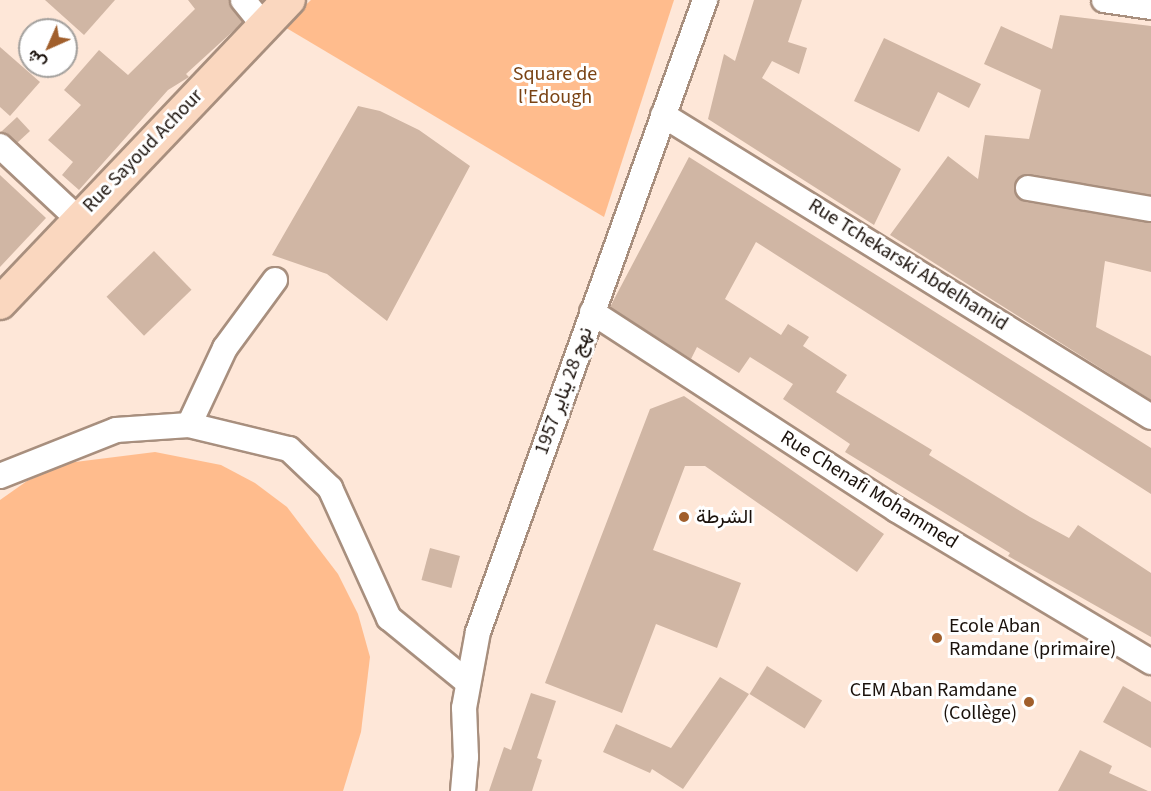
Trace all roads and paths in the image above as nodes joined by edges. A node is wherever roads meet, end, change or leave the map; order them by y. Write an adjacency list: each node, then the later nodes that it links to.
1 (243, 0): 6 (street)
2 (289, 0): 6 (main road, Rue Sayoud Achour)
3 (705, 0): 7 (street, نهج 28 يناير 1957)
4 (1104, 0): 5 (street)
5 (1151, 8)
6 (263, 25): 11 (main road, Rue Sayoud Achour)
7 (663, 115): 14 (street, نهج 28 يناير 1957); 15 (street, Rue Tchekarski Abdelhamid)
8 (0, 146): 11 (street)
9 (1028, 188): 10 (street)
10 (1151, 209)
11 (78, 219): 13 (main road, Rue Sayoud Achour)
12 (275, 280): 16 (street)
13 (0, 303)
14 (592, 312): 18 (street, Rue Chenafi Mohammed); 19 (street, نهج 28 يناير 1957)
15 (1151, 417)
16 (189, 425): 17 (street); 19 (street)
17 (0, 476)
18 (1151, 662)
19 (466, 681): 20 (street, نهج 28 يناير 1957)
20 (463, 791)

